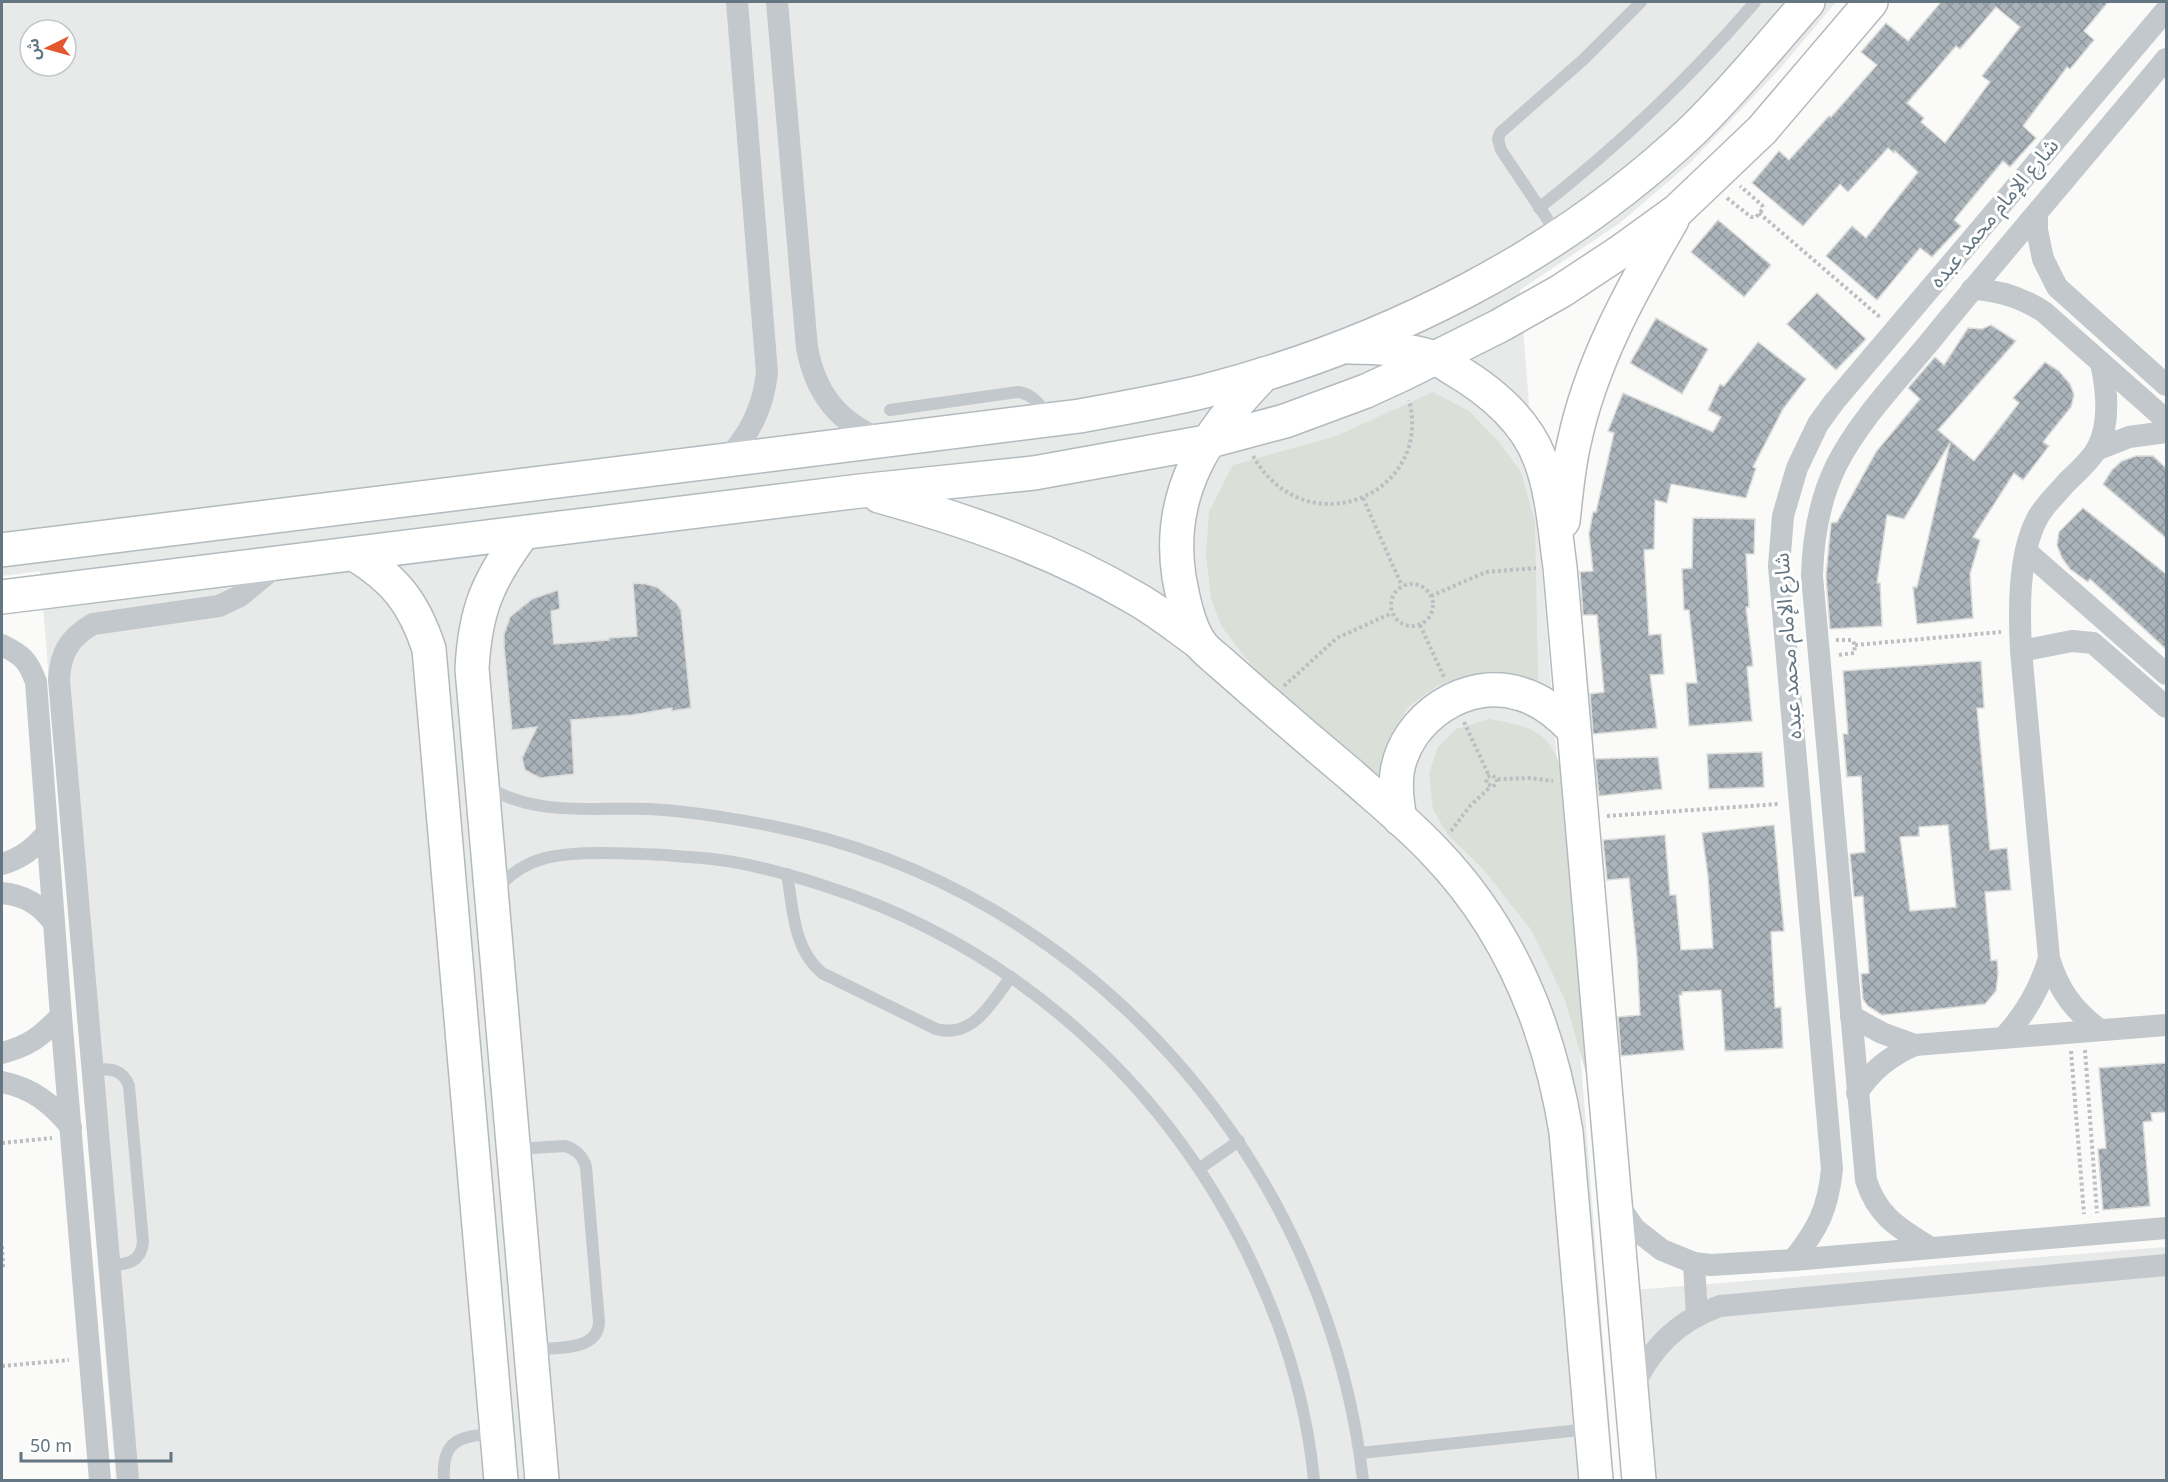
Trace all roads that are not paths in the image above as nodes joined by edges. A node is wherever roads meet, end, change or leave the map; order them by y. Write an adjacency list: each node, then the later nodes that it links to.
1 (737, 2): 28 (street)
2 (777, 2): 25 (street)
3 (1641, 2): 9 (lane)
4 (1755, 2): 9 (lane)
5 (1808, 2): 12 (main road)
6 (1871, 2): 10 (main road)
7 (2166, 10): 73 (street, شارع الإمام محمد عبده)
8 (2166, 59): 11 (street, شارع الإمام محمد عبده)
9 (1539, 208): 12 (lane)
10 (1678, 210): 17 (main road); 36 (main road)
11 (2037, 214): 13 (street, شارع الإمام محمد عبده); 14 (street)
12 (1558, 236): 16 (main road)
13 (1972, 289): 15 (street); 59 (street, شارع الإمام محمد عبده)
14 (2062, 292): 15 (street); 20 (street)
15 (2044, 312): 18 (street)
16 (1344, 347): 17 (main road); 19 (main road)
17 (1435, 358): 26 (main road); 36 (main road)
18 (2101, 363): 23 (street); 27 (street)
19 (1264, 374): 22 (main road); 26 (main road)
20 (2166, 385)
21 (890, 410): 22 (lane)
22 (1052, 420): 25 (main road)
23 (2166, 420)
24 (2166, 432): 27 (street)
25 (885, 441): 28 (main road)
26 (1206, 442): 29 (main road); 41 (main road)
27 (2096, 450): 33 (street)
28 (726, 460): 30 (main road)
29 (860, 491): 31 (main road); 41 (main road)
30 (277, 516): 32 (main road); 35 (main road)
31 (523, 533): 34 (main road); 48 (main road)
32 (2, 550)
33 (2026, 551): 38 (street); 39 (street)
34 (354, 554): 35 (main road); 87 (main road)
35 (281, 563): 37 (main road); 44 (street)
36 (1560, 567): 47 (main road)
37 (2, 597)
38 (2102, 618): 40 (street); 43 (street)
39 (2020, 640): 40 (street); 56 (street)
40 (2086, 641): 46 (street)
41 (1200, 643): 49 (main road)
42 (2, 645): 45 (street)
43 (2166, 675)
44 (59, 680): 45 (street); 65 (street)
45 (36, 682): 50 (street)
46 (2166, 707)
47 (1573, 729): 49 (main road); 74 (main road)
48 (482, 784): 54 (main road); 69 (lane)
49 (1400, 819): 86 (main road)
50 (47, 833): 51 (street); 55 (street)
51 (2, 864)
52 (787, 874): 54 (lane); 57 (lane); 57 (lane)
53 (2, 893): 55 (street)
54 (492, 896): 70 (main road)
55 (54, 923): 58 (street)
56 (2049, 958): 61 (street); 62 (street)
57 (1011, 977): 71 (lane)
58 (61, 1016): 64 (street); 68 (street)
59 (1851, 1016): 63 (street); 67 (street, شارع الإمام محمد عبده)
60 (2166, 1025): 61 (street)
61 (2084, 1031): 62 (street)
62 (2003, 1038): 63 (street)
63 (1915, 1045): 67 (street)
64 (2, 1053)
65 (93, 1070): 80 (street); 80 (lane)
66 (2, 1082): 68 (street)
67 (1857, 1093): 72 (street, شارع الإمام محمد عبده)
68 (71, 1131): 84 (street)
69 (1239, 1141): 71 (lane); 88 (lane)
70 (514, 1149): 82 (main road); 82 (lane)
71 (1200, 1168): 94 (lane)
72 (1866, 1180): 73 (street); 76 (street, شارع الإمام محمد عبده)
73 (1831, 1184): 77 (street, شارع الإمام محمد عبده)
74 (1615, 1200): 78 (street); 85 (main road)
75 (2164, 1228): 76 (street); 79 (street)
76 (1929, 1247): 77 (street)
77 (1793, 1260): 78 (street)
78 (1694, 1263): 81 (street)
79 (2165, 1265): 81 (street)
80 (110, 1266): 83 (street)
81 (1697, 1316): 85 (street)
82 (531, 1350): 93 (main road)
83 (117, 1355): 84 (street); 90 (street)
84 (90, 1358): 89 (street)
85 (1632, 1390): 97 (main road)
86 (1591, 1429): 88 (lane); 96 (main road)
87 (497, 1432): 91 (lane); 92 (main road)
88 (1360, 1453): 95 (lane)
89 (100, 1480)
90 (128, 1480)
91 (444, 1480)
92 (501, 1480)
93 (542, 1480)
94 (1314, 1480)
95 (1363, 1480)
96 (1596, 1480)
97 (1639, 1480)

